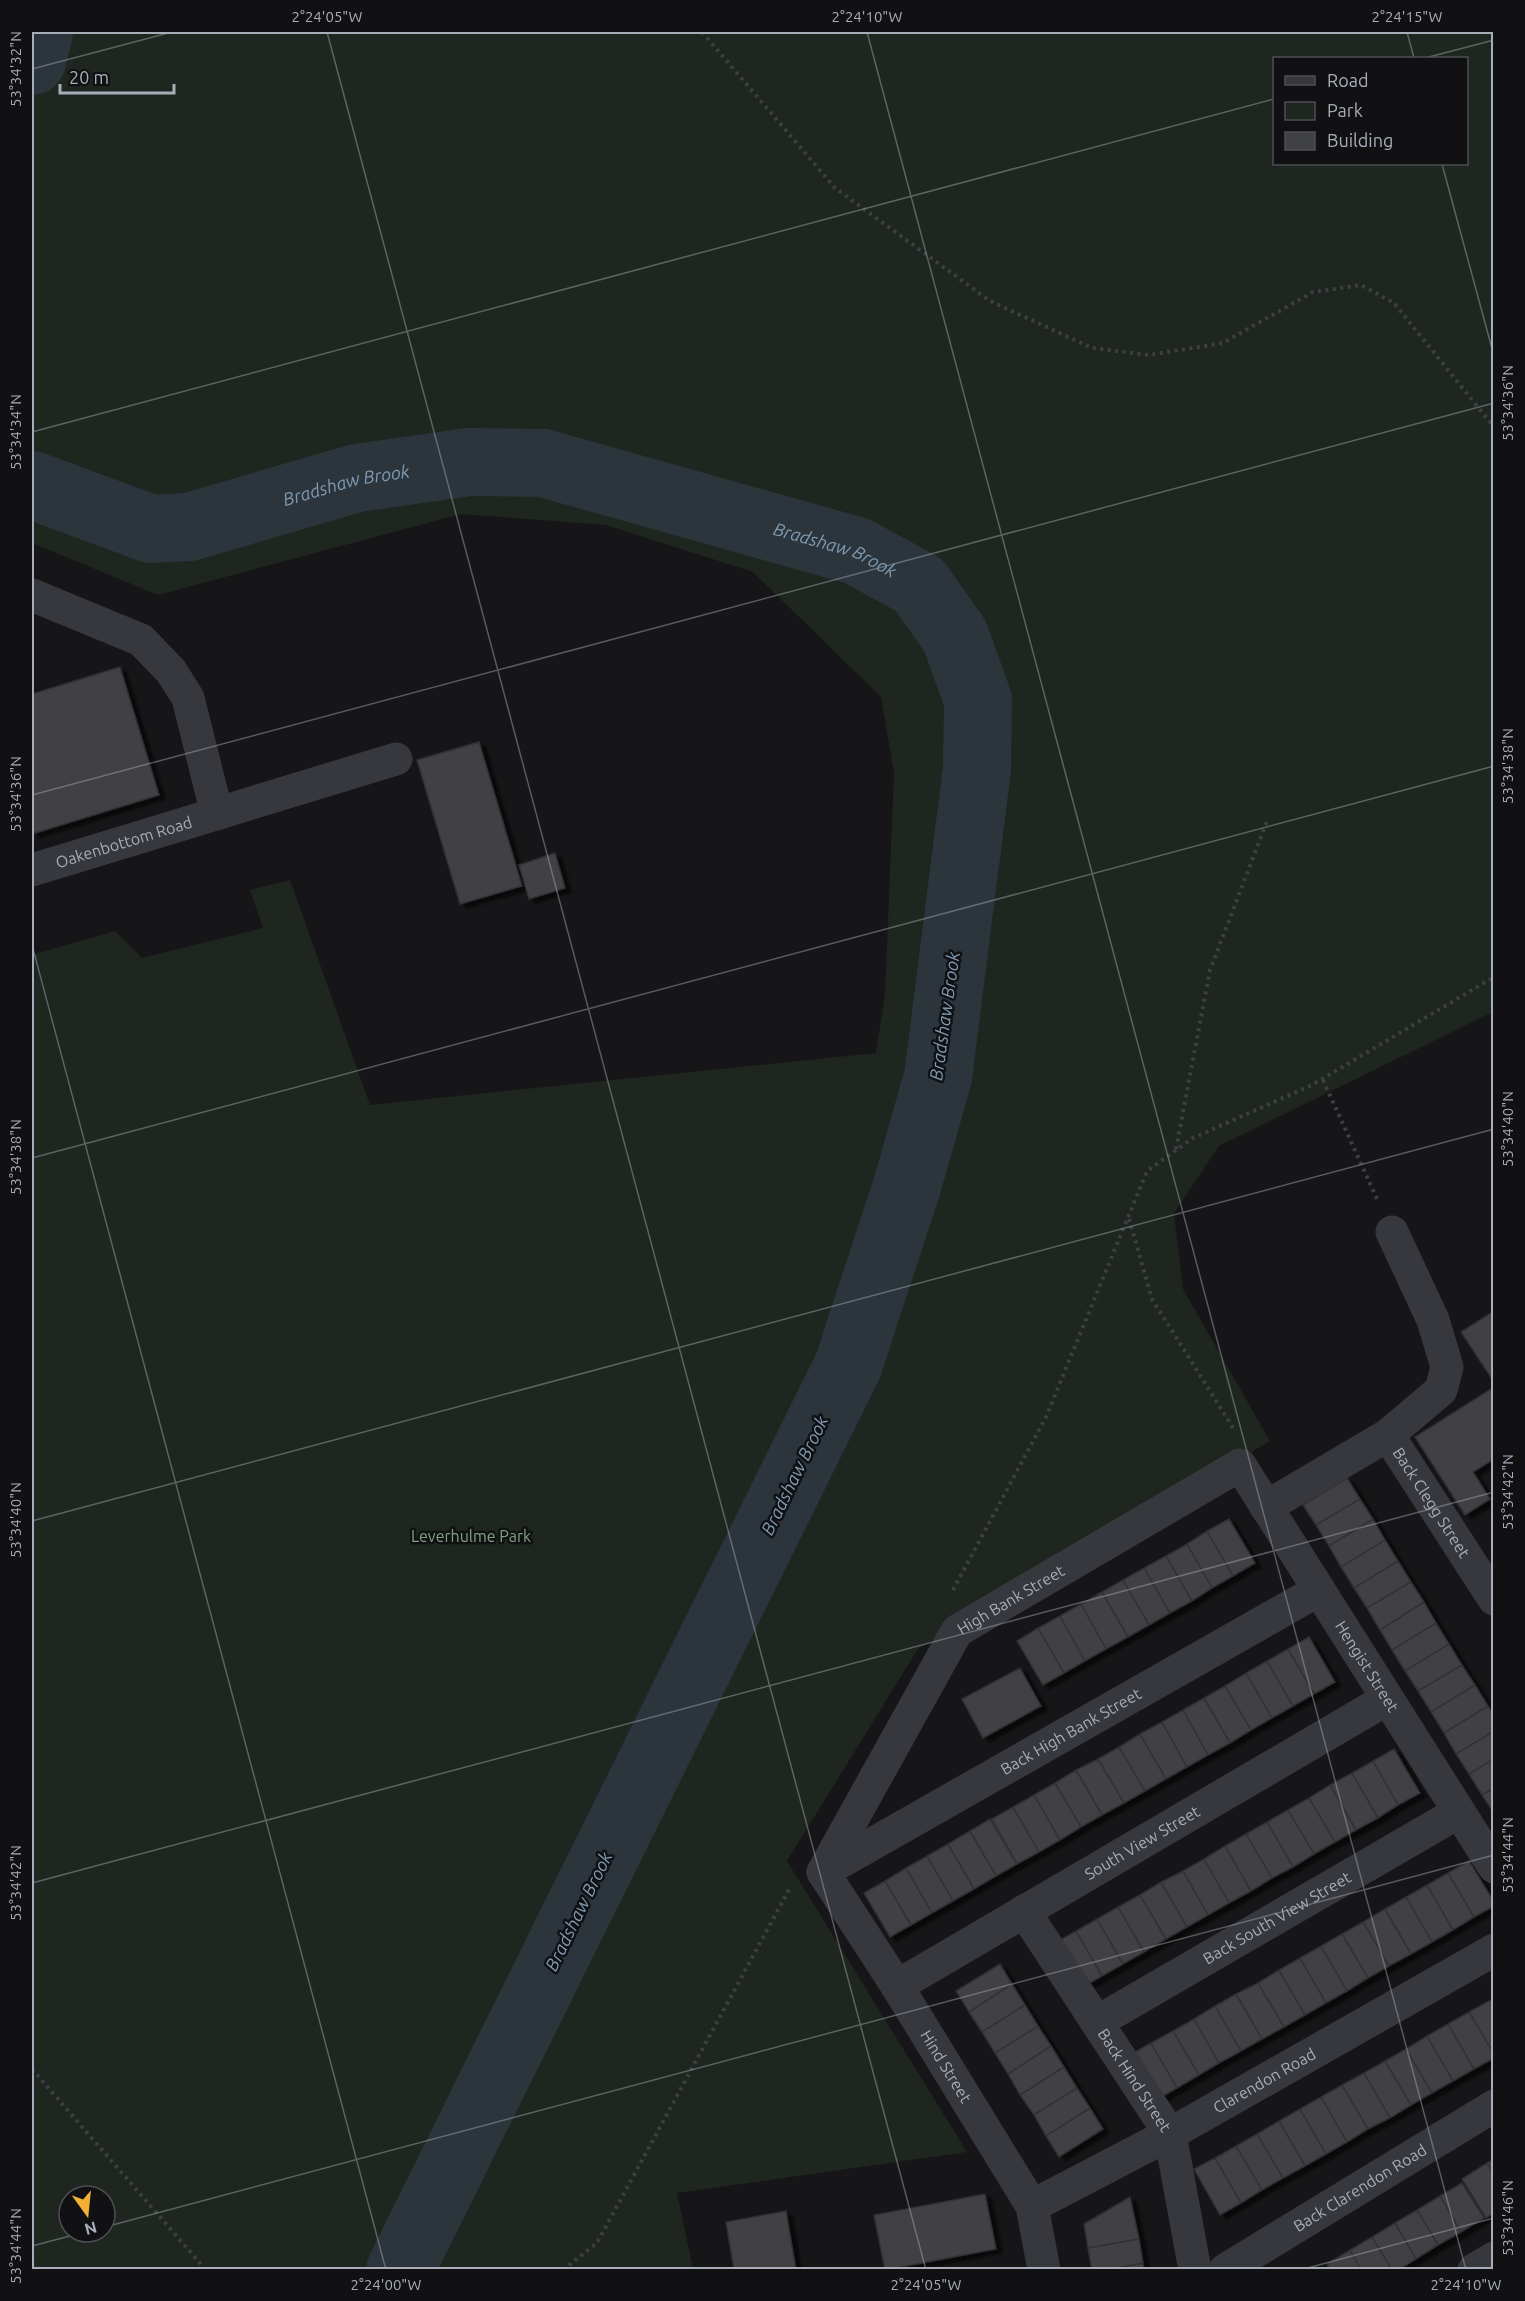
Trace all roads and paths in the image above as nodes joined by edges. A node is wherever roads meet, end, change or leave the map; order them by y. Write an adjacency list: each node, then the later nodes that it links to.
1 (702, 32): 2 (path)
2 (1494, 427)
3 (32, 595): 5 (street)
4 (396, 759): 5 (street, Oakenbottom Road)
5 (217, 814): 7 (street, Oakenbottom Road)
6 (1267, 821): 10 (path)
7 (32, 870)
8 (1494, 977): 9 (path)
9 (1322, 1080): 10 (path); 11 (path)
10 (1176, 1150): 13 (path)
11 (1392, 1232): 12 (street)
12 (1388, 1435): 14 (street, Back Clegg Street); 16 (street, Back Clegg Street)
13 (1240, 1465): 14 (street, Hengist Street); 20 (street, High Bank Street)
14 (1266, 1507): 15 (street, Hengist Street)
15 (1318, 1590): 17 (street, Hengist Street); 20 (street, Back High Bank Street)
16 (1494, 1599)
17 (1387, 1699): 18 (street, Hengist Street); 21 (street, South View Street)
18 (1459, 1812): 19 (street, Hengist Street); 24 (street, Back South View Street)
19 (1489, 1850)
20 (823, 1872): 23 (street, Hind Street)
21 (1024, 1911): 23 (street, South View Street); 24 (street, Back Hind Street)
22 (1494, 1950): 27 (street, Clarendon Road)
23 (897, 1986): 28 (street, Hind Street)
24 (1097, 2022): 27 (street, Back Hind Street)
25 (32, 2069): 32 (path)
26 (1494, 2106): 35 (street, Back Clarendon Road)
27 (1170, 2134): 28 (street, Clarendon Road); 34 (street, Back Hind Street)
28 (1032, 2206): 33 (street, Hind Street)
29 (1494, 2258): 36 (street)
30 (32, 2264): 31 (path)
31 (41, 2270)
32 (206, 2270)
33 (1044, 2270)
34 (1195, 2270)
35 (1225, 2270)
36 (1474, 2270)

